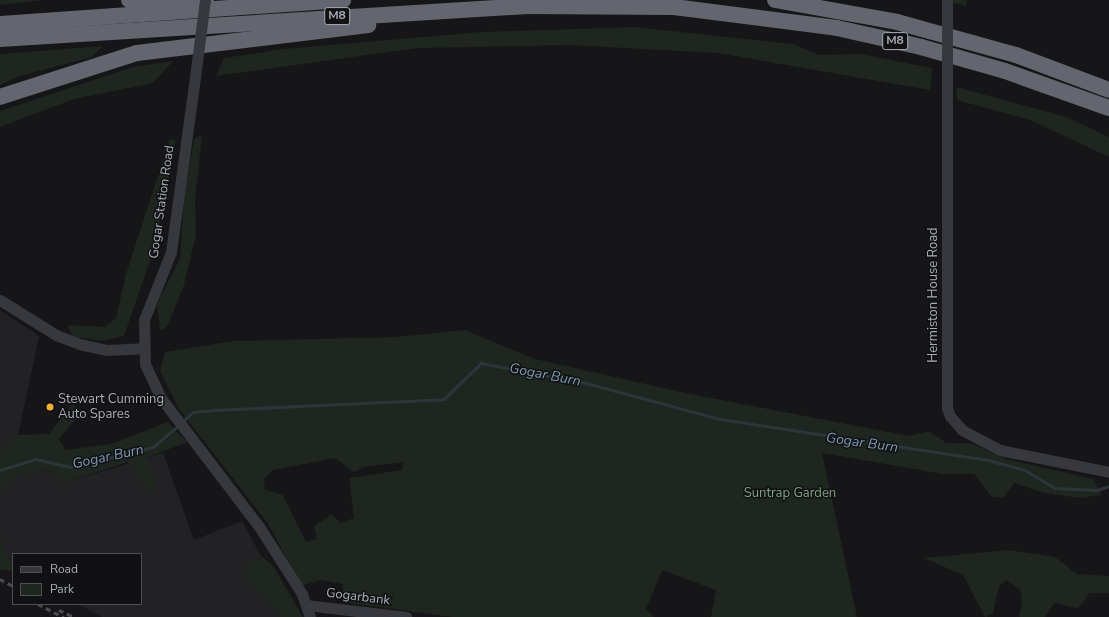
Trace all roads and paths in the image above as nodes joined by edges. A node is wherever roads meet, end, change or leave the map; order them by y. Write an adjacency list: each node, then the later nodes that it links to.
1 (129, 0): 3 (highway)
2 (205, 0): 14 (street, Gogar Station Road, bridge)
3 (221, 0)
4 (343, 0): 8 (highway, M8)
5 (776, 0): 10 (highway, M8)
6 (947, 0): 15 (street, Hermiston House Road, bridge)
7 (528, 6): 9 (highway, M8); 11 (highway, M8); 12 (highway, M8)
8 (0, 24)
9 (0, 38)
10 (1109, 90)
11 (0, 97)
12 (1109, 108)
13 (0, 300): 14 (street)
14 (142, 348): 16 (street, Gogar Station Road)
15 (1109, 472)
16 (306, 605): 17 (street, Gogar Station Road); 18 (street, Gogarbank)
17 (310, 617)
18 (406, 617)

